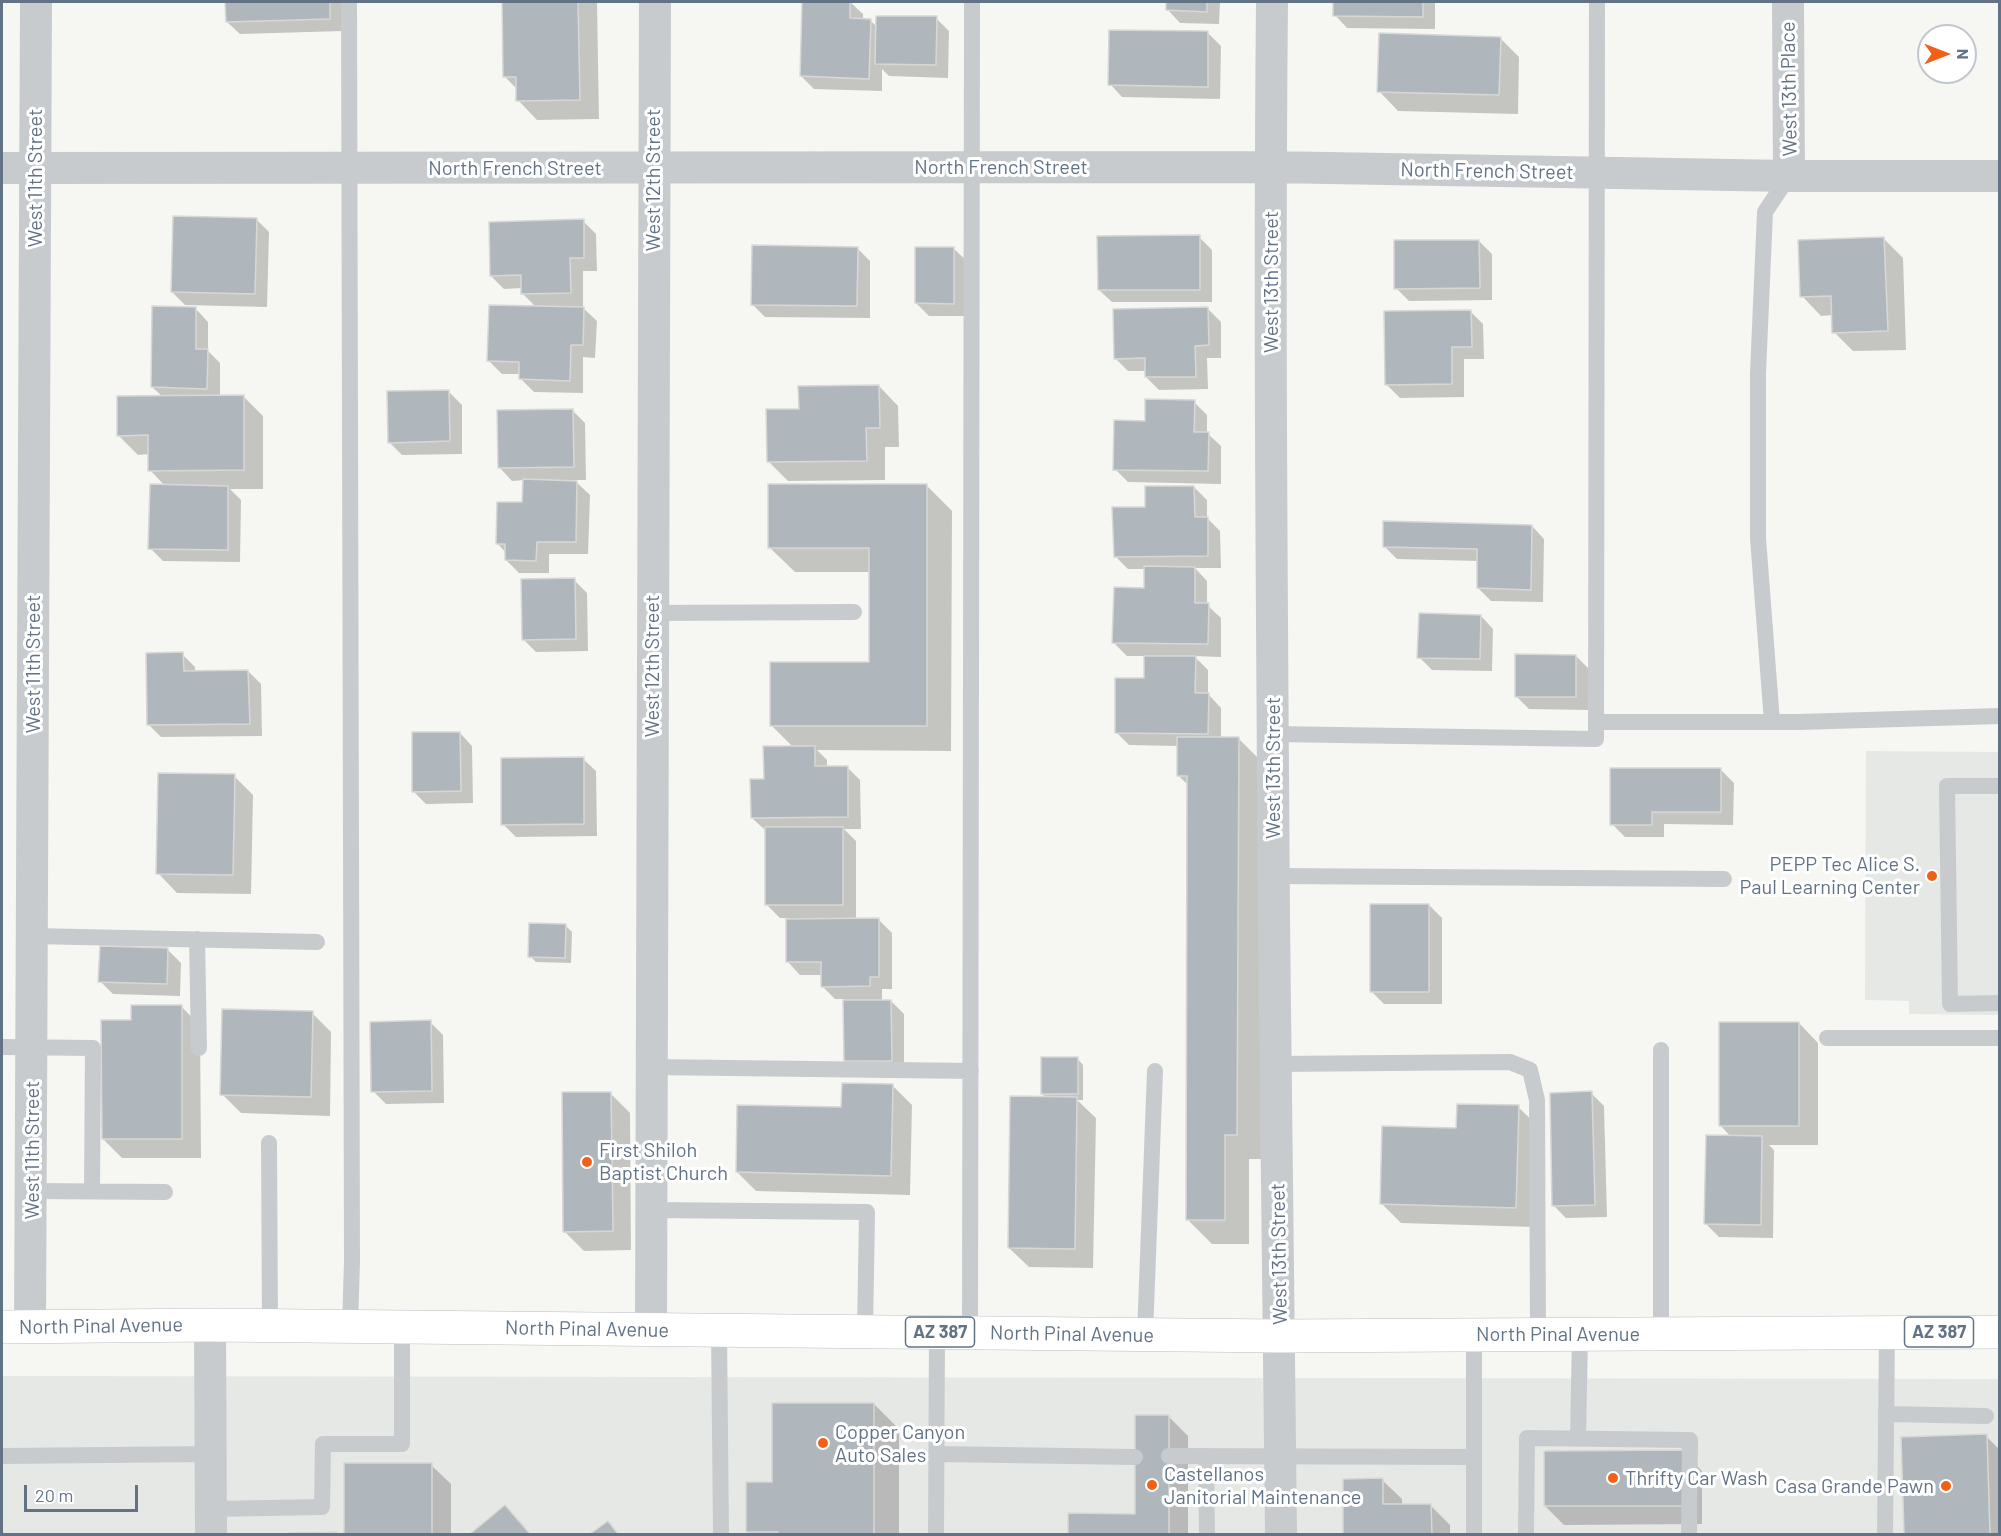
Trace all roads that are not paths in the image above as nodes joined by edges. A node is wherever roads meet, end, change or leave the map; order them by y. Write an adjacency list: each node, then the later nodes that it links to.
1 (36, 2): 12 (street, West 11th Street)
2 (349, 2): 13 (lane)
3 (655, 2): 8 (street, West 12th Street)
4 (972, 2): 9 (lane)
5 (1272, 2): 10 (street, West 13th Street)
6 (1597, 2): 14 (lane)
7 (1788, 2): 15 (street, West 13th Place)
8 (653, 167): 9 (street, North French Street); 13 (street, North French Street); 18 (street, West 12th Street)
9 (972, 167): 10 (street, North French Street); 38 (lane)
10 (1271, 167): 14 (street, North French Street); 22 (street, West 13th Street)
11 (2, 168): 12 (street, North French Street)
12 (35, 168): 13 (street, North French Street); 26 (street, West 11th Street)
13 (349, 168): 48 (lane)
14 (1596, 173): 15 (street, North French Street); 20 (lane)
15 (1789, 176): 16 (street, North French Street); 21 (lane)
16 (2000, 176)
17 (854, 612): 18 (lane)
18 (652, 613): 37 (street, West 12th Street)
19 (2000, 716): 21 (lane)
20 (1596, 722): 21 (lane); 22 (lane)
21 (1772, 722)
22 (1273, 734): 24 (street, West 13th Street)
23 (2000, 786): 29 (lane)
24 (1274, 876): 25 (lane); 36 (street, West 13th Street)
25 (1724, 879)
26 (32, 936): 27 (lane); 33 (street, West 11th Street)
27 (197, 939): 28 (lane); 34 (lane)
28 (316, 942)
29 (2000, 1003)
30 (1827, 1038): 31 (lane)
31 (2000, 1038)
32 (2, 1047): 33 (lane)
33 (32, 1047): 41 (street, West 11th Street); 42 (lane)
34 (199, 1048)
35 (1661, 1050): 57 (lane)
36 (1276, 1064): 60 (lane); 62 (street, West 13th Street)
37 (651, 1066): 38 (lane); 44 (street, West 12th Street)
38 (971, 1071): 56 (lane)
39 (1155, 1071): 58 (lane)
40 (269, 1143): 46 (lane)
41 (32, 1191): 42 (lane); 47 (street, West 11th Street)
42 (92, 1191): 43 (lane)
43 (165, 1192)
44 (651, 1210): 50 (street, West 12th Street); 52 (lane)
45 (210, 1325): 46 (main road, North Pinal Avenue / AZ 387); 47 (main road, North Pinal Avenue / AZ 387); 66 (street)
46 (270, 1326): 48 (main road, North Pinal Avenue / AZ 387)
47 (16, 1327)
48 (350, 1327): 49 (main road, North Pinal Avenue / AZ 387)
49 (402, 1328): 50 (main road, North Pinal Avenue / AZ 387); 74 (lane)
50 (651, 1330): 51 (main road, North Pinal Avenue / AZ 387)
51 (719, 1331): 52 (main road, North Pinal Avenue / AZ 387); 75 (lane)
52 (866, 1332): 53 (main road, North Pinal Avenue / AZ 387)
53 (937, 1332): 56 (main road, North Pinal Avenue / AZ 387); 67 (lane)
54 (1887, 1332): 55 (main road, North Pinal Avenue / AZ 387); 57 (main road, North Pinal Avenue / AZ 387); 63 (lane)
55 (2000, 1332)
56 (970, 1333): 58 (main road, North Pinal Avenue / AZ 387)
57 (1661, 1334): 61 (main road, North Pinal Avenue / AZ 387)
58 (1145, 1335): 62 (main road, North Pinal Avenue / AZ 387)
59 (1474, 1335): 60 (main road, North Pinal Avenue / AZ 387); 62 (main road, North Pinal Avenue / AZ 387); 73 (lane)
60 (1539, 1335): 61 (main road, North Pinal Avenue / AZ 387)
61 (1580, 1335): 65 (lane)
62 (1280, 1336): 71 (street, West 13th Street)
63 (1886, 1414): 64 (lane); 82 (lane)
64 (1986, 1416)
65 (1578, 1439): 80 (lane); 81 (lane)
66 (211, 1454): 68 (lane); 74 (street)
67 (937, 1454): 72 (lane); 76 (lane)
68 (2, 1456)
69 (1169, 1456): 70 (lane)
70 (1206, 1456): 71 (lane); 77 (lane)
71 (1281, 1456): 73 (lane); 78 (street, West 13th Street)
72 (1135, 1457)
73 (1474, 1457): 79 (lane)
74 (211, 1522)
75 (721, 1534)
76 (936, 1534)
77 (1207, 1534)
78 (1281, 1534)
79 (1474, 1534)
80 (1526, 1534)
81 (1689, 1534)
82 (1885, 1534)

